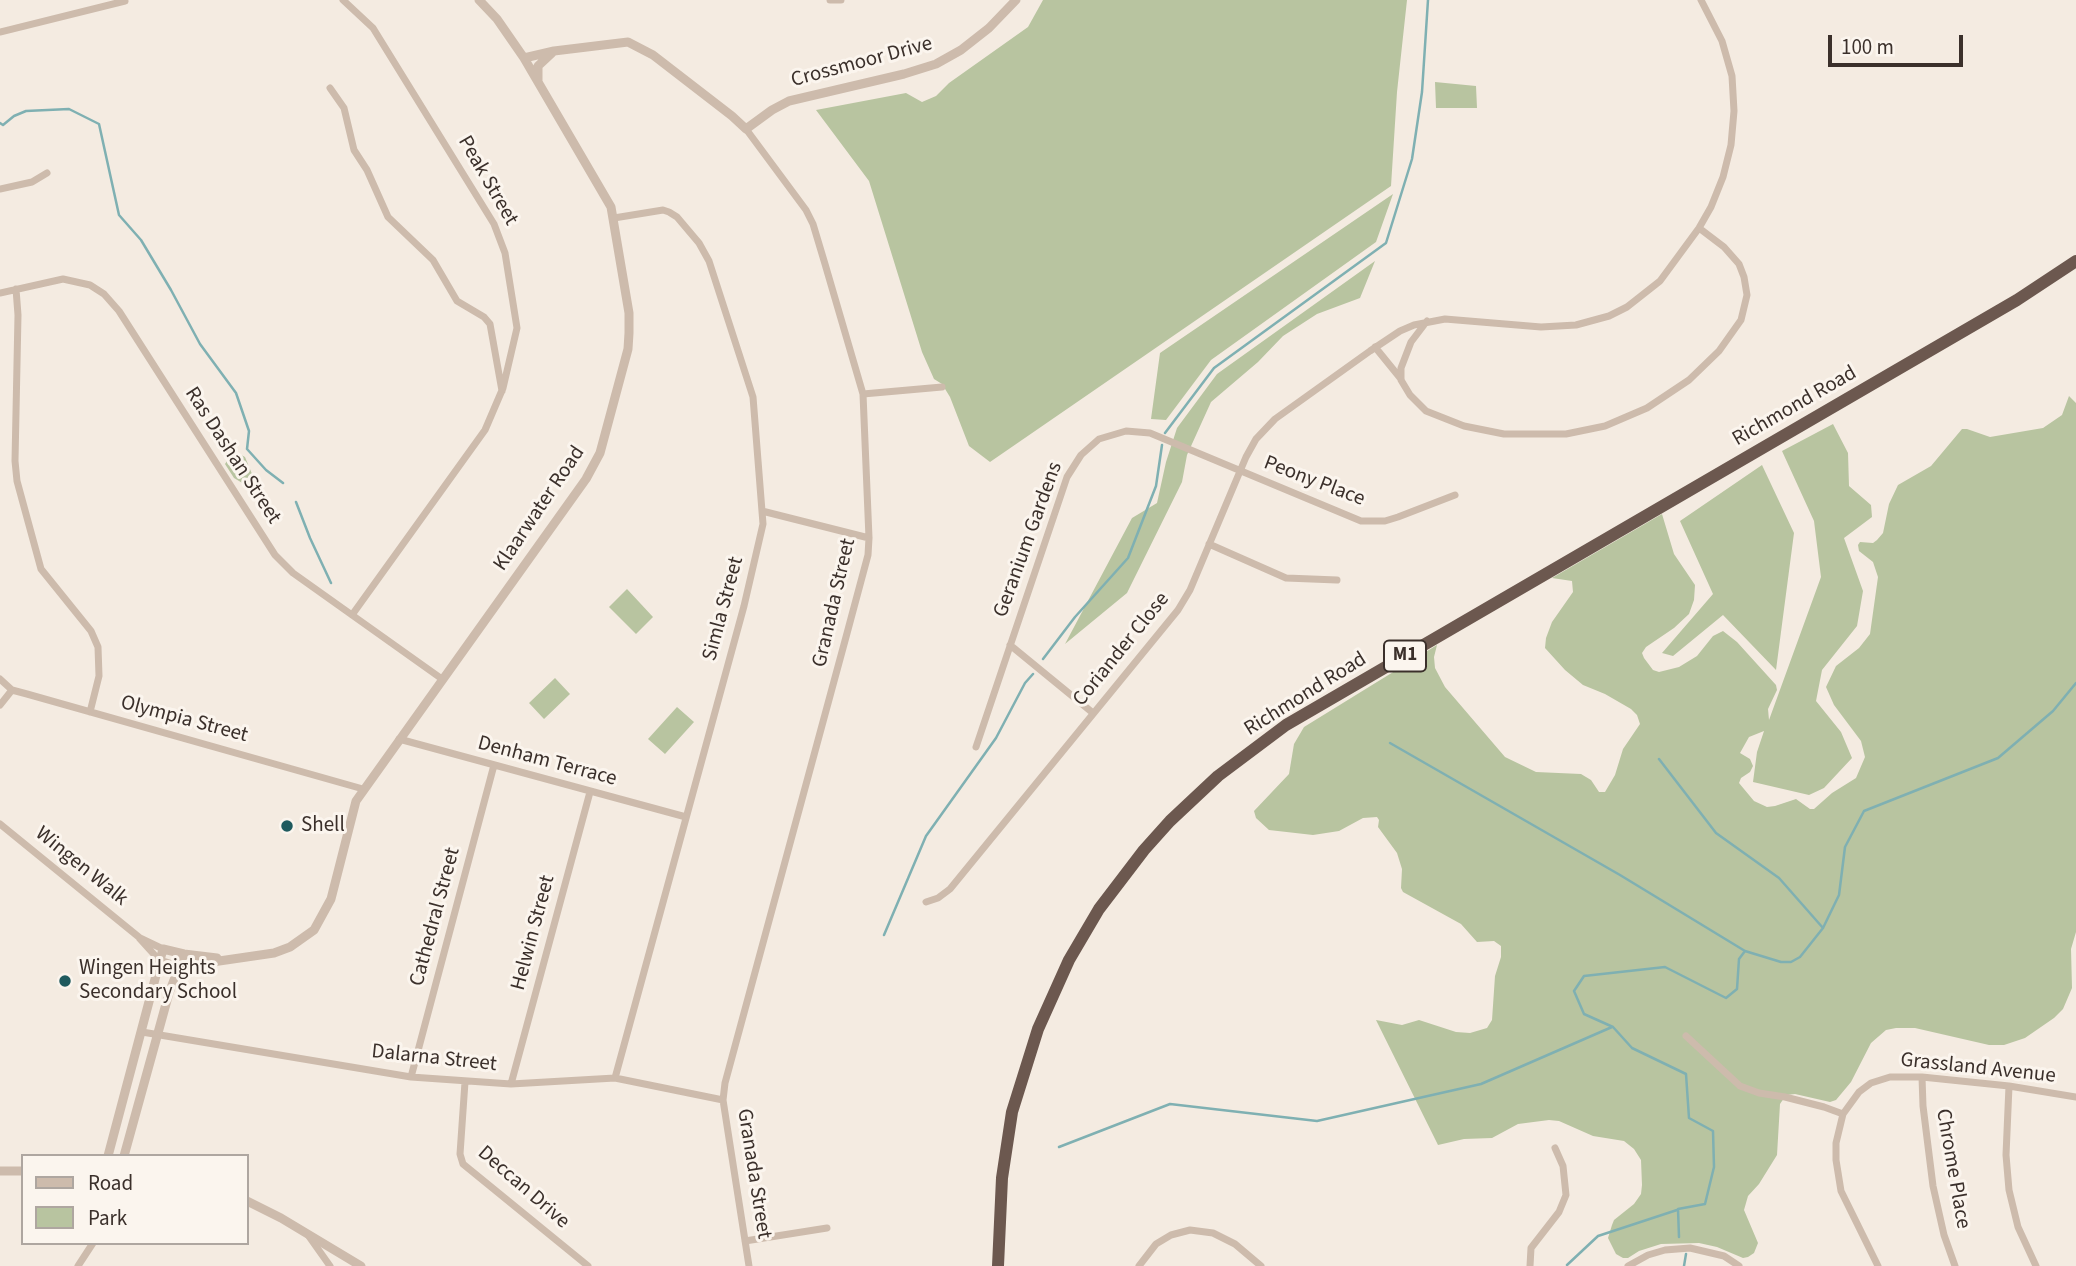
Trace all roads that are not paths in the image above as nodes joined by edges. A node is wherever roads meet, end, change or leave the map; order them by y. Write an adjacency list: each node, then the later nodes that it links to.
1 (343, 0): 25 (street, Peak Street)
2 (479, 0): 10 (street, Klaarwater Road)
3 (830, 0): 4 (street)
4 (841, 0)
5 (1016, 0): 13 (street, Crossmoor Drive)
6 (1701, 0): 17 (street)
7 (125, 1): 8 (street)
8 (0, 32)
9 (554, 51): 10 (street, Granada Street); 11 (street); 13 (street, Granada Street)
10 (524, 58): 11 (street, Klaarwater Road)
11 (538, 82): 16 (street, Klaarwater Road)
12 (330, 88): 25 (street)
13 (746, 129): 26 (street, Granada Street)
14 (47, 173): 15 (street)
15 (0, 189)
16 (614, 218): 29 (street, Simla Street); 36 (street, Klaarwater Road)
17 (1699, 228): 21 (street); 23 (street)
18 (2076, 261): 84 (highway, Richmond Road / M1)
19 (16, 289): 20 (street, Ras Dashan Street); 33 (street, Ras Dashan Street); 39 (street)
20 (0, 293)
21 (1427, 321): 22 (street, Coriander Close); 23 (street)
22 (1375, 347): 23 (street); 27 (street, Coriander Close)
23 (1401, 380)
24 (942, 387): 26 (street)
25 (502, 391): 33 (street, Peak Street)
26 (863, 394): 30 (street, Granada Street)
27 (1240, 472): 28 (street, Peony Place); 31 (street, Coriander Close); 34 (street, Geranium Gardens)
28 (1455, 495)
29 (762, 511): 30 (street); 46 (street, Simla Street)
30 (869, 538): 65 (street, Granada Street)
31 (1209, 544): 32 (street); 40 (street, Coriander Close)
32 (1337, 580)
33 (352, 615): 36 (street, Ras Dashan Street)
34 (1010, 645): 40 (street, Geranium Gardens); 42 (street, Geranium Gardens)
35 (0, 678): 37 (street, Olympia Street)
36 (442, 680): 41 (street, Klaarwater Road)
37 (12, 690): 38 (street); 39 (street, Olympia Street)
38 (0, 705)
39 (90, 712): 44 (street, Olympia Street)
40 (1093, 713): 48 (street, Coriander Close)
41 (399, 739): 43 (street, Denham Terrace); 44 (street, Klaarwater Road)
42 (976, 747)
43 (494, 765): 45 (street, Denham Terrace); 58 (street, Cathedral Street)
44 (363, 789): 52 (street, Klaarwater Road)
45 (590, 792): 46 (street, Denham Terrace); 62 (street, Helwin Street)
46 (686, 817): 60 (street, Simla Street)
47 (0, 824): 49 (street, Wingen Walk)
48 (926, 902)
49 (140, 938): 50 (street, Wingen Walk); 53 (street, Wingen Walk)
50 (163, 949): 51 (street, Klaarwater Road); 53 (street)
51 (184, 954): 52 (street, Klaarwater Road); 54 (street)
52 (226, 958): 54 (street, Klaarwater Road)
53 (160, 961): 54 (street, Klaarwater Road); 55 (street)
54 (178, 967): 56 (street)
55 (142, 1032): 56 (street, Dalarna Street); 69 (street)
56 (159, 1035): 58 (street, Dalarna Street); 67 (street)
57 (1686, 1036): 66 (street)
58 (411, 1077): 61 (street, Dalarna Street)
59 (1922, 1077): 63 (street, Grassland Avenue); 66 (street, Grassland Avenue); 91 (street, Chrome Place)
60 (615, 1078): 62 (street, Dalarna Street); 65 (street, Dalarna Street)
61 (465, 1082): 62 (street, Dalarna Street); 82 (street, Deccan Drive)
62 (511, 1084)
63 (2009, 1086): 64 (street, Grassland Avenue); 92 (street)
64 (2076, 1097)
65 (723, 1100): 77 (street, Granada Street)
66 (1843, 1114): 90 (street, Grassland Avenue)
67 (129, 1136): 70 (street); 71 (street)
68 (1555, 1148): 87 (street)
69 (109, 1154)
70 (124, 1154)
71 (131, 1154)
72 (0, 1171): 73 (street)
73 (21, 1171)
74 (248, 1202): 76 (street)
75 (827, 1228): 77 (street)
76 (308, 1234): 80 (street); 81 (street)
77 (745, 1241): 83 (street, Granada Street)
78 (89, 1246): 79 (street)
79 (78, 1266)
80 (330, 1266)
81 (361, 1266)
82 (589, 1266)
83 (749, 1266)
84 (998, 1266)
85 (1139, 1266): 86 (street)
86 (1261, 1266)
87 (1530, 1266)
88 (1628, 1266): 89 (street)
89 (1739, 1266)
90 (1878, 1266)
91 (1955, 1266)
92 (2036, 1266)

